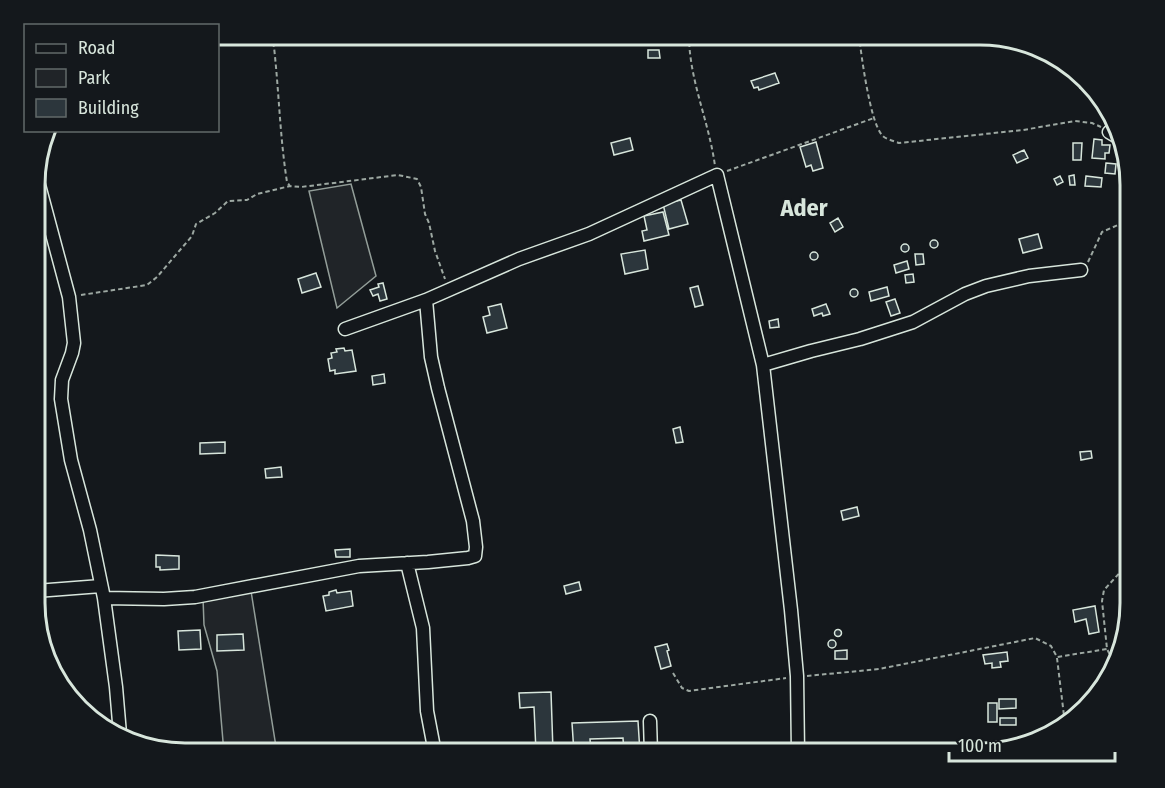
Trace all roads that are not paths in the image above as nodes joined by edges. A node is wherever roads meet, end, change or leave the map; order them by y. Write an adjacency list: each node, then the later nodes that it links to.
1 (45, 207): 8 (street)
2 (1081, 270): 5 (street)
3 (426, 300): 4 (street); 5 (street); 6 (street)
4 (345, 329)
5 (763, 365): 13 (street)
6 (406, 563): 8 (street); 11 (street)
7 (45, 591): 8 (street)
8 (102, 592): 10 (street)
9 (650, 721): 12 (street)
10 (119, 726)
11 (433, 743)
12 (651, 743)
13 (798, 743)

